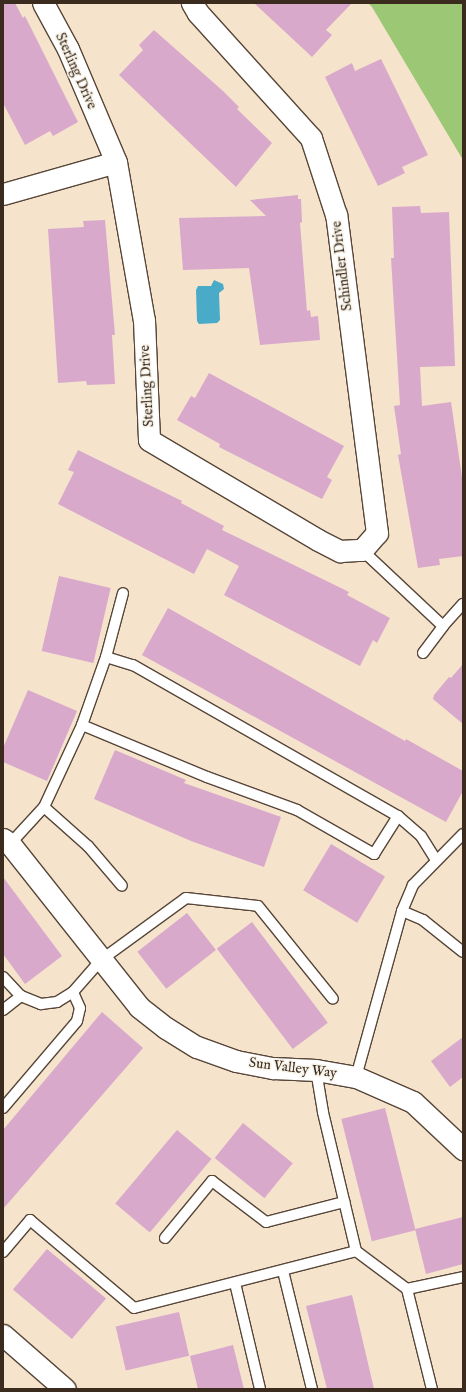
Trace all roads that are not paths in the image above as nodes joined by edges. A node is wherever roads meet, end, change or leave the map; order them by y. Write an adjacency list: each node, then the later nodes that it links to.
1 (43, 3): 3 (street, Sterling Drive)
2 (192, 3): 5 (street, Schindler Drive)
3 (116, 162): 4 (street); 5 (street, Sterling Drive)
4 (3, 194)
5 (362, 550): 8 (lane)
6 (123, 593): 10 (lane)
7 (463, 604): 8 (lane)
8 (443, 626): 9 (lane)
9 (423, 654)
10 (106, 657): 11 (lane); 13 (lane)
11 (82, 725): 12 (lane); 13 (lane)
12 (44, 807): 15 (lane); 17 (lane)
13 (398, 816): 16 (lane)
14 (463, 834): 16 (lane)
15 (6, 841): 20 (street, Sun Valley Way)
16 (436, 860): 18 (lane)
17 (122, 886)
18 (402, 911): 19 (lane); 27 (lane)
19 (463, 952)
20 (101, 960): 22 (lane); 24 (lane); 26 (street, Sun Valley Way)
21 (3, 977): 23 (lane)
22 (73, 992): 23 (lane); 28 (lane)
23 (21, 996): 25 (lane)
24 (333, 999)
25 (3, 1010)
26 (316, 1070): 27 (street, Sun Valley Way); 30 (lane)
27 (356, 1077): 29 (street, Sun Valley Way)
28 (3, 1108)
29 (463, 1149)
30 (344, 1202): 31 (lane); 32 (lane)
31 (165, 1238)
32 (356, 1251): 34 (lane); 37 (lane)
33 (3, 1252): 36 (lane)
34 (283, 1271): 36 (lane); 41 (lane)
35 (463, 1277): 37 (lane)
36 (235, 1283): 40 (lane)
37 (407, 1289): 42 (lane)
38 (3, 1335): 39 (street)
39 (65, 1389)
40 (260, 1389)
41 (312, 1389)
42 (432, 1389)

